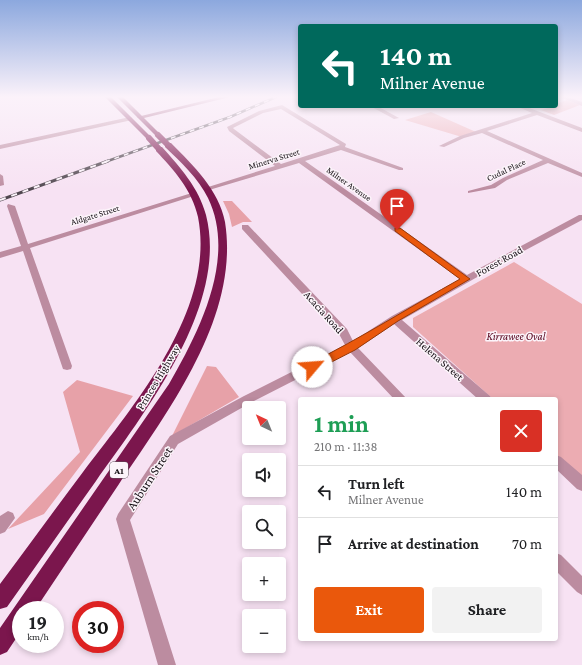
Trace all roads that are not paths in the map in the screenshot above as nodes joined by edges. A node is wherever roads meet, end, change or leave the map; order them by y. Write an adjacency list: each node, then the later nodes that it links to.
1 (82, 128): 9 (street)
2 (139, 128): 18 (highway, Princes Highway / A1, bridge)
3 (151, 128): 18 (highway, Princes Highway / A1, bridge)
4 (231, 128): 13 (street)
5 (314, 128): 10 (street)
6 (491, 128): 7 (street)
7 (482, 131): 8 (street); 12 (street)
8 (442, 146)
9 (0, 147)
10 (343, 147): 11 (street, Minerva Street); 14 (street)
11 (299, 160): 13 (street, Minerva Street); 25 (street, Milner Avenue)
12 (549, 160): 15 (street); 19 (street, Cudal Place)
13 (280, 167): 18 (street, Minerva Street)
14 (401, 170)
15 (582, 175)
16 (0, 176): 17 (street)
17 (2, 184)
18 (201, 191): 23 (street, Aldgate Street); 36 (highway, Princes Highway / A1); 37 (highway, Princes Highway / A1)
19 (470, 192)
20 (11, 206): 23 (street)
21 (582, 217): 25 (street, Forest Road)
22 (244, 227): 27 (street, Acacia Road)
23 (25, 248): 24 (street, Aldgate Street); 28 (street)
24 (0, 255)
25 (466, 279): 26 (street, Forest Road)
26 (395, 319): 27 (street, Forest Road); 30 (street, Helena Street)
27 (351, 347): 29 (street, Acacia Road); 31 (street, Forest Road)
28 (67, 366)
29 (399, 397)
30 (484, 397)
31 (248, 399): 40 (street, Auburn Street)
32 (558, 463): 33 (street)
33 (582, 484)
34 (558, 562): 35 (street)
35 (582, 587)
36 (0, 600)
37 (30, 601)
38 (12, 627): 39 (highway)
39 (0, 644)
40 (167, 665)

